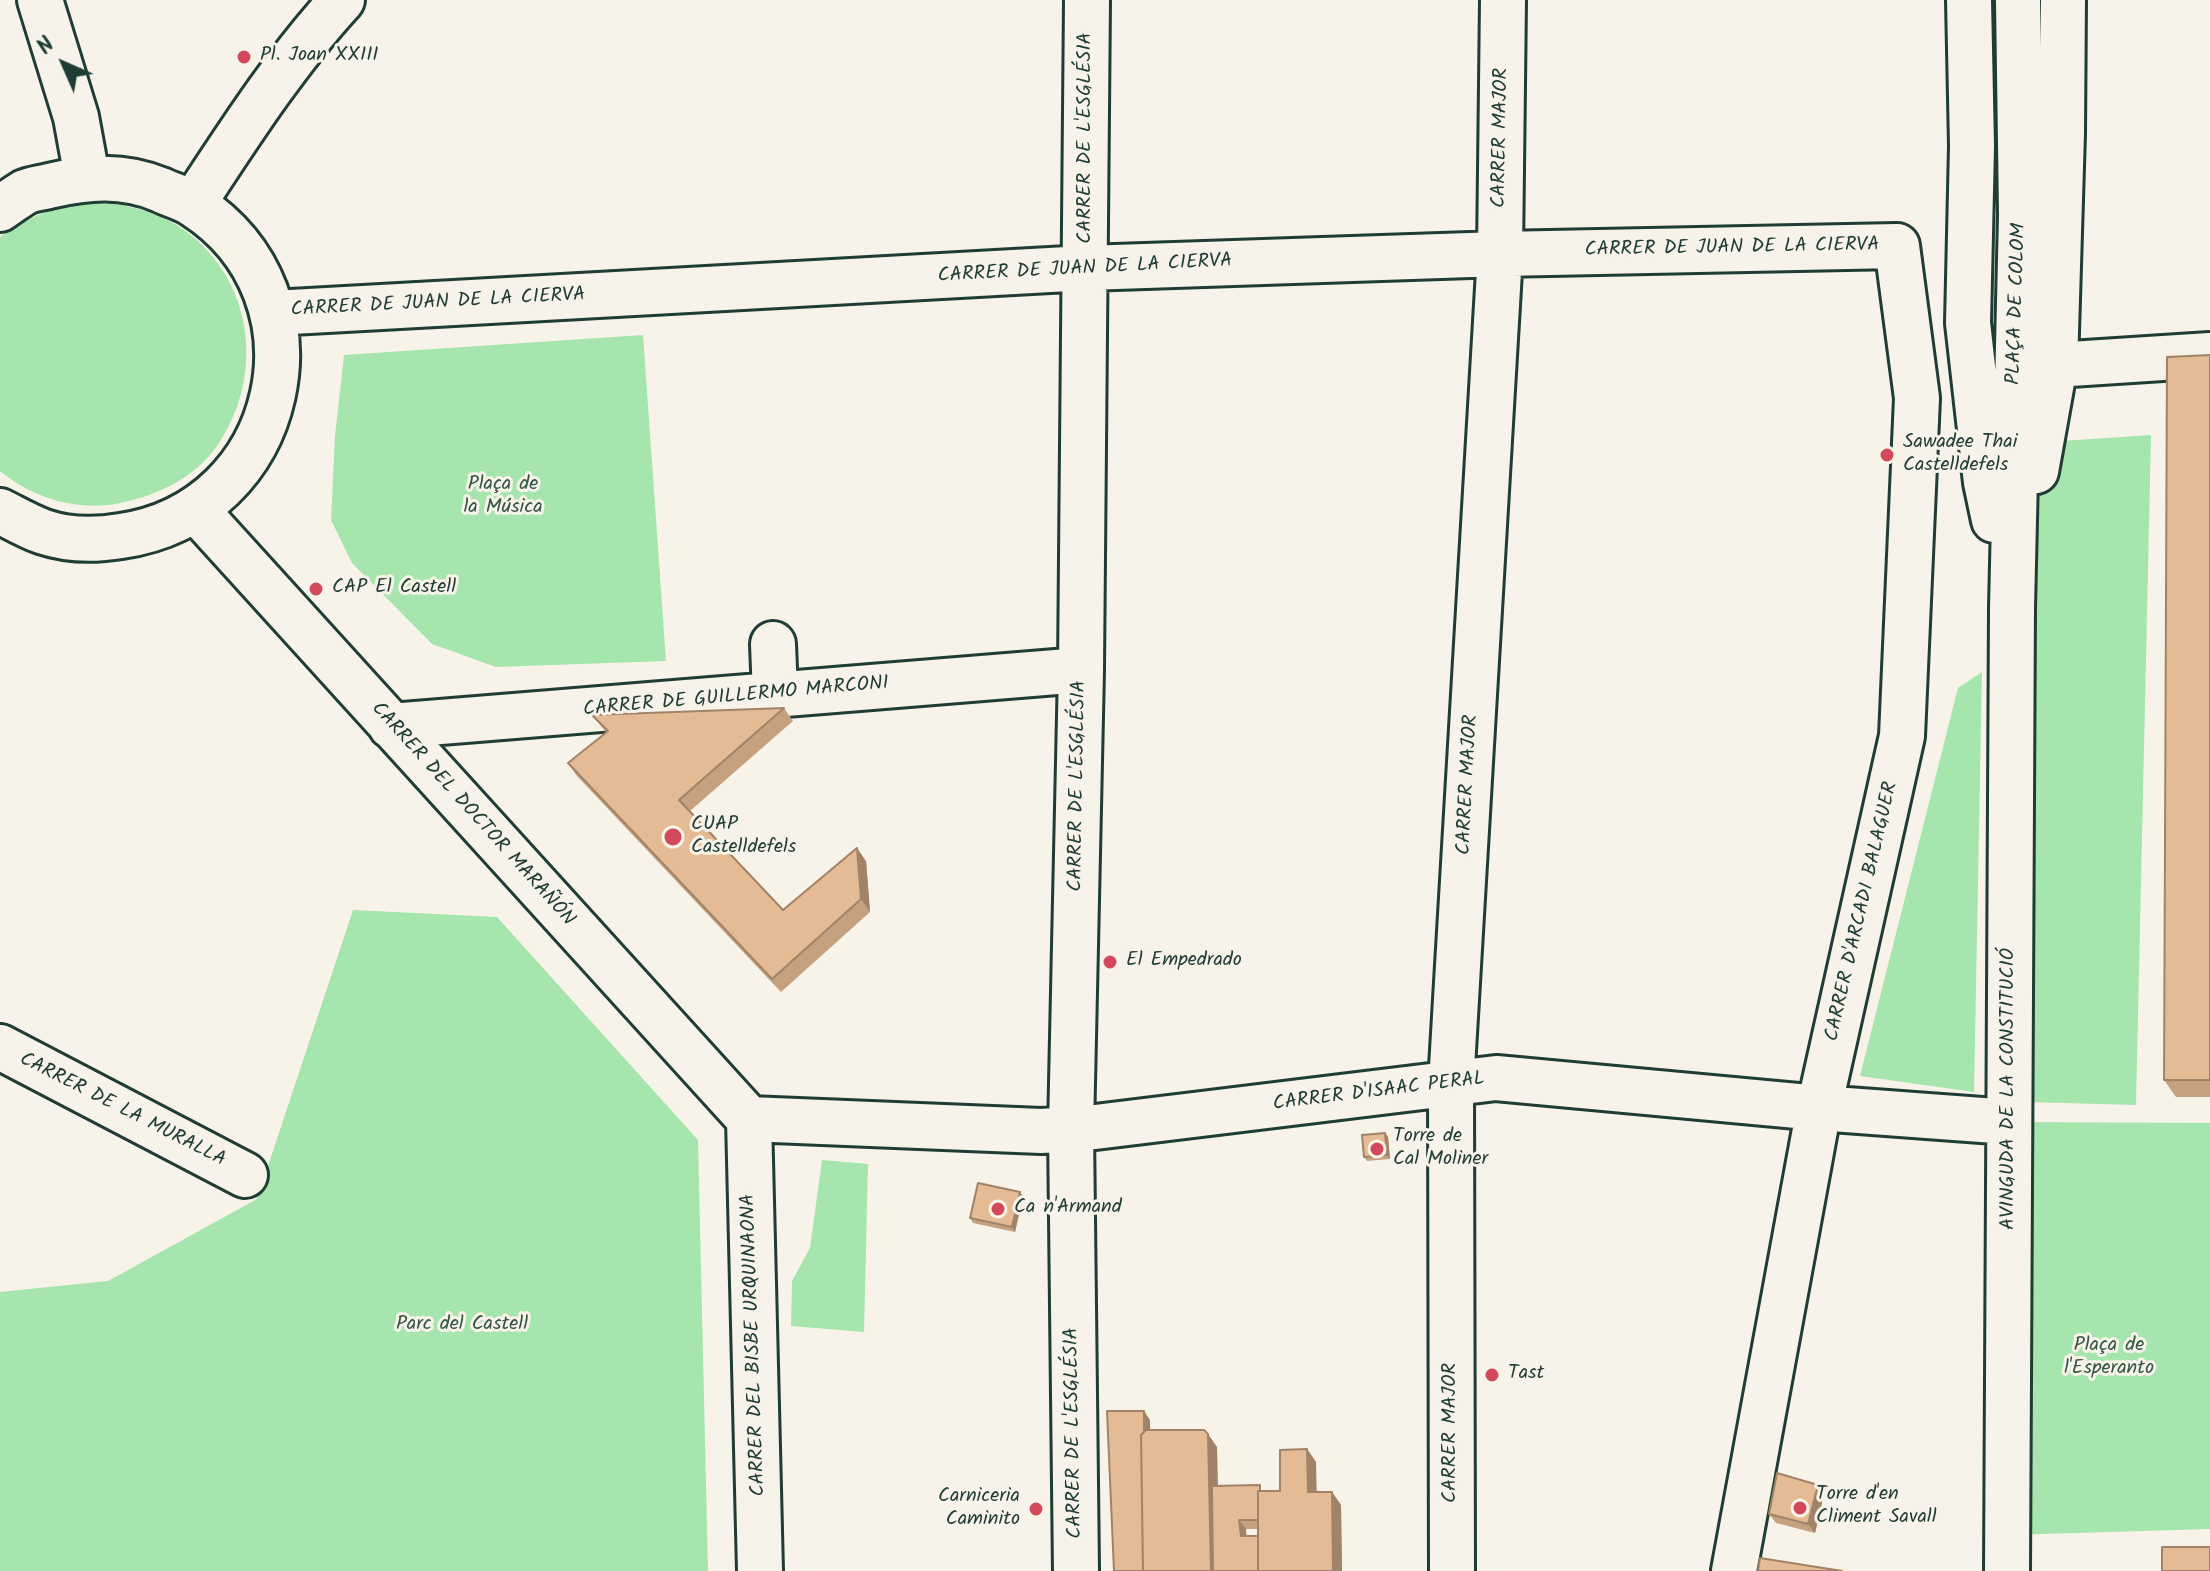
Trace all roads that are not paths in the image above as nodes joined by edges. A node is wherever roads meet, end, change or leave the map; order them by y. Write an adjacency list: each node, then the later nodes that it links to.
1 (40, 0): 8 (street)
2 (342, 0): 9 (street)
3 (1087, 0): 13 (street, CARRER DE L'ESGLÉSIA)
4 (1503, 0): 12 (street, CARRER MAJOR)
5 (1969, 0): 19 (street)
6 (2018, 0): 19 (street, PLAÇA DE COLOM)
7 (2063, 0): 16 (street)
8 (87, 177): 9 (street); 10 (street)
9 (193, 204): 14 (street)
10 (0, 209)
11 (1897, 246): 12 (street, CARRER DE JUAN DE LA CIERVA); 26 (street, CARRER D'ARCADI BALAGUER)
12 (1500, 254): 13 (street, CARRER DE JUAN DE LA CIERVA); 25 (street, CARRER MAJOR)
13 (1086, 268): 14 (street, CARRER DE JUAN DE LA CIERVA); 21 (street, CARRER DE L'ESGLÉSIA)
14 (273, 313): 17 (street)
15 (2210, 355): 16 (street)
16 (2075, 364): 19 (street)
17 (196, 510): 18 (street); 23 (street, CARRER DEL DOCTOR MARAÑÓN)
18 (0, 511)
19 (2012, 608): 28 (street, AVINGUDA DE LA CONSTITUCIÓ)
20 (773, 644): 22 (street)
21 (1081, 670): 22 (street, CARRER DE GUILLERMO MARCONI); 29 (street, CARRER DE L'ESGLÉSIA)
22 (784, 694): 23 (street, CARRER DE GUILLERMO MARCONI)
23 (391, 726): 27 (street, CARRER DEL DOCTOR MARAÑÓN)
24 (0, 1047): 30 (street, CARRER DE LA MURALLA)
25 (1451, 1084): 26 (street, CARRER D'ISAAC PERAL); 29 (street, CARRER D'ISAAC PERAL); 33 (street, CARRER MAJOR)
26 (1819, 1108): 28 (street, CARRER D'ISAAC PERAL); 34 (street, CARRER D'ARCADI BALAGUER)
27 (749, 1119): 29 (street, CARRER D'ISAAC PERAL); 31 (street, CARRER DEL BISBE URQUINAONA)
28 (2009, 1122): 35 (street, AVINGUDA DE LA CONSTITUCIÓ)
29 (1071, 1129): 32 (street, CARRER DE L'ESGLÉSIA)
30 (245, 1175)
31 (760, 1571)
32 (1076, 1571)
33 (1452, 1571)
34 (1734, 1571)
35 (2007, 1571)

